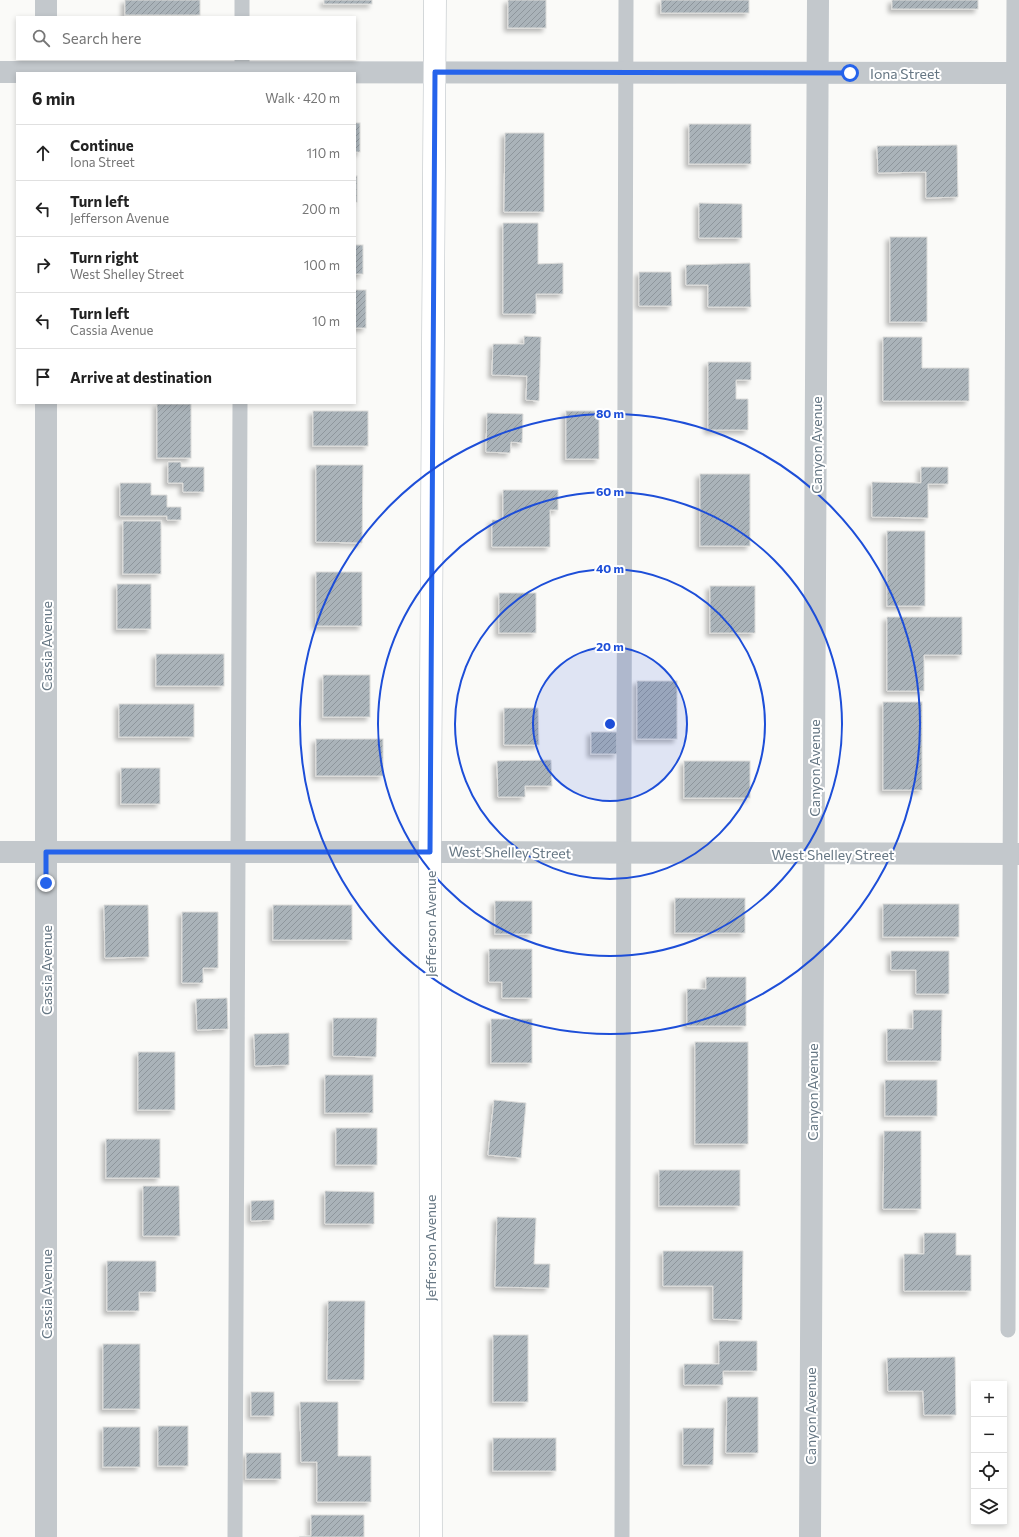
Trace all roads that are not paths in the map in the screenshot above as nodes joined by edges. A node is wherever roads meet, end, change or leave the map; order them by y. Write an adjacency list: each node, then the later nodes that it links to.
1 (46, 0): 7 (street)
2 (242, 0): 8 (lane)
3 (434, 0): 12 (street, Jefferson Avenue)
4 (626, 0): 13 (lane)
5 (818, 0): 14 (street, Canyon Avenue)
6 (1014, 0): 15 (lane)
7 (46, 16)
8 (242, 16)
9 (46, 68): 10 (street, Iona Street); 11 (street, Iona Street)
10 (242, 68): 12 (street, Iona Street)
11 (0, 72)
12 (435, 72): 13 (street, Iona Street); 21 (street, Jefferson Avenue)
13 (626, 72): 14 (street, Iona Street); 22 (lane)
14 (817, 73): 15 (street, Iona Street); 23 (street, Canyon Avenue)
15 (1017, 73): 24 (lane)
16 (46, 404): 19 (street, Cassia Avenue)
17 (240, 404): 20 (lane)
18 (0, 852): 19 (street, West Shelley Street)
19 (46, 852): 20 (street, West Shelley Street); 26 (street, Cassia Avenue)
20 (239, 852): 21 (street, West Shelley Street); 27 (lane)
21 (430, 852): 22 (street, West Shelley Street); 28 (street, Jefferson Avenue)
22 (624, 854): 23 (street, West Shelley Street); 29 (lane)
23 (814, 854): 24 (street, West Shelley Street); 30 (street, Canyon Avenue)
24 (1014, 854): 25 (lane)
25 (1008, 1330)
26 (46, 1537)
27 (236, 1537)
28 (431, 1537)
29 (622, 1537)
30 (810, 1537)

